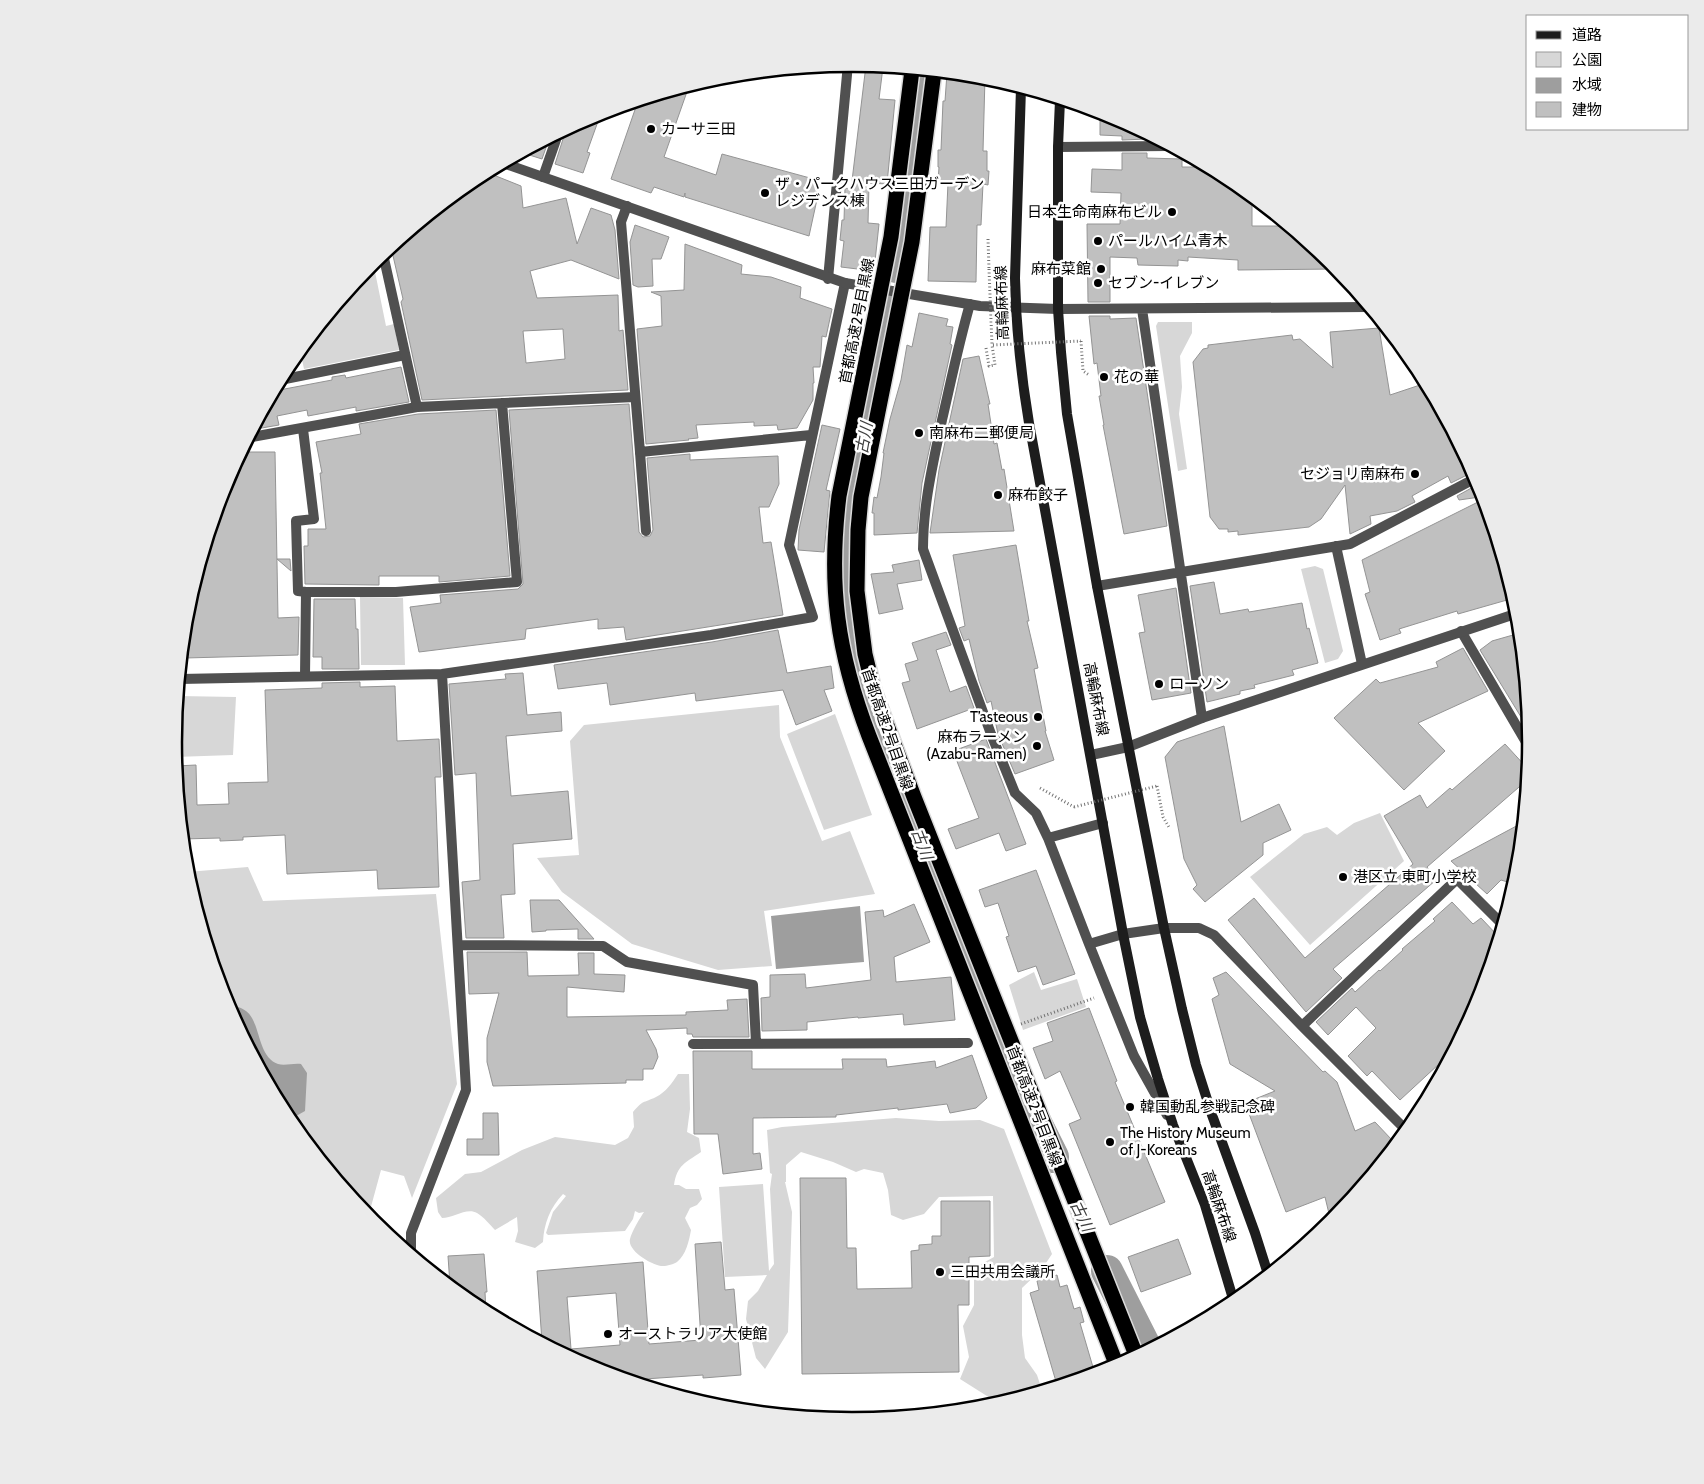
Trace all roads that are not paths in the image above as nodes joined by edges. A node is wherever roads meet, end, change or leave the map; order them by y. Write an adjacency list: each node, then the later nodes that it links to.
1 (847, 72): 13 (street)
2 (911, 75): 62 (highway, 首都高速2号目黒線, bridge)
3 (933, 77): 61 (highway, 首都高速2号目黒線, bridge)
4 (1021, 94): 16 (main road, 高輪麻布線)
5 (1060, 106): 7 (main road, 高輪麻布線)
6 (555, 142): 10 (street)
7 (1058, 146): 8 (street); 18 (main road, 高輪麻布線)
8 (1156, 146)
9 (511, 166): 10 (street)
10 (544, 177): 11 (street)
11 (627, 206): 13 (street); 22 (street)
12 (385, 263): 20 (street)
13 (828, 279): 14 (street)
14 (845, 283): 15 (street, bridge); 26 (street)
15 (970, 304): 16 (street); 46 (street)
16 (1015, 307): 18 (street); 44 (main road, 高輪麻布線)
17 (1360, 307): 19 (street)
18 (1058, 309): 19 (street); 33 (main road, 高輪麻布線)
19 (1142, 309): 32 (street)
20 (406, 355): 21 (street); 24 (street)
21 (290, 378)
22 (635, 397): 23 (street); 28 (street)
23 (502, 403): 24 (street); 34 (street)
24 (418, 407): 25 (street)
25 (303, 429): 27 (street); 34 (street)
26 (811, 435): 28 (street); 38 (street)
27 (257, 436)
28 (640, 452): 30 (street)
29 (1469, 482): 31 (street)
30 (646, 530)
31 (1336, 546): 32 (street); 37 (street)
32 (1181, 572): 33 (street); 41 (street)
33 (1097, 586): 43 (main road, 高輪麻布線)
34 (306, 592): 39 (street)
35 (1510, 615): 36 (street)
36 (1460, 631): 37 (street); 42 (street)
37 (1362, 664): 41 (street)
38 (442, 674): 39 (street); 51 (street)
39 (304, 676): 40 (street)
40 (186, 679)
41 (1202, 718): 43 (street)
42 (1522, 735)
43 (1128, 747): 44 (street); 48 (main road, 高輪麻布線)
44 (1091, 754): 45 (main road, 高輪麻布線)
45 (1103, 823): 46 (street); 49 (main road, 高輪麻布線)
46 (1048, 838): 50 (street)
47 (1498, 920): 52 (street)
48 (1164, 928): 49 (street); 52 (street); 59 (main road, 高輪麻布線)
49 (1123, 934): 50 (street); 56 (main road, 高輪麻布線)
50 (1089, 944): 56 (street)
51 (459, 945): 54 (street); 58 (street)
52 (1302, 1026): 57 (street)
53 (692, 1044): 54 (street)
54 (756, 1044): 55 (street)
55 (968, 1044)
56 (1173, 1124): 60 (main road, 高輪麻布線)
57 (1401, 1125)
58 (412, 1246)
59 (1266, 1268)
60 (1231, 1294)
61 (1134, 1349)
62 (1114, 1358)

